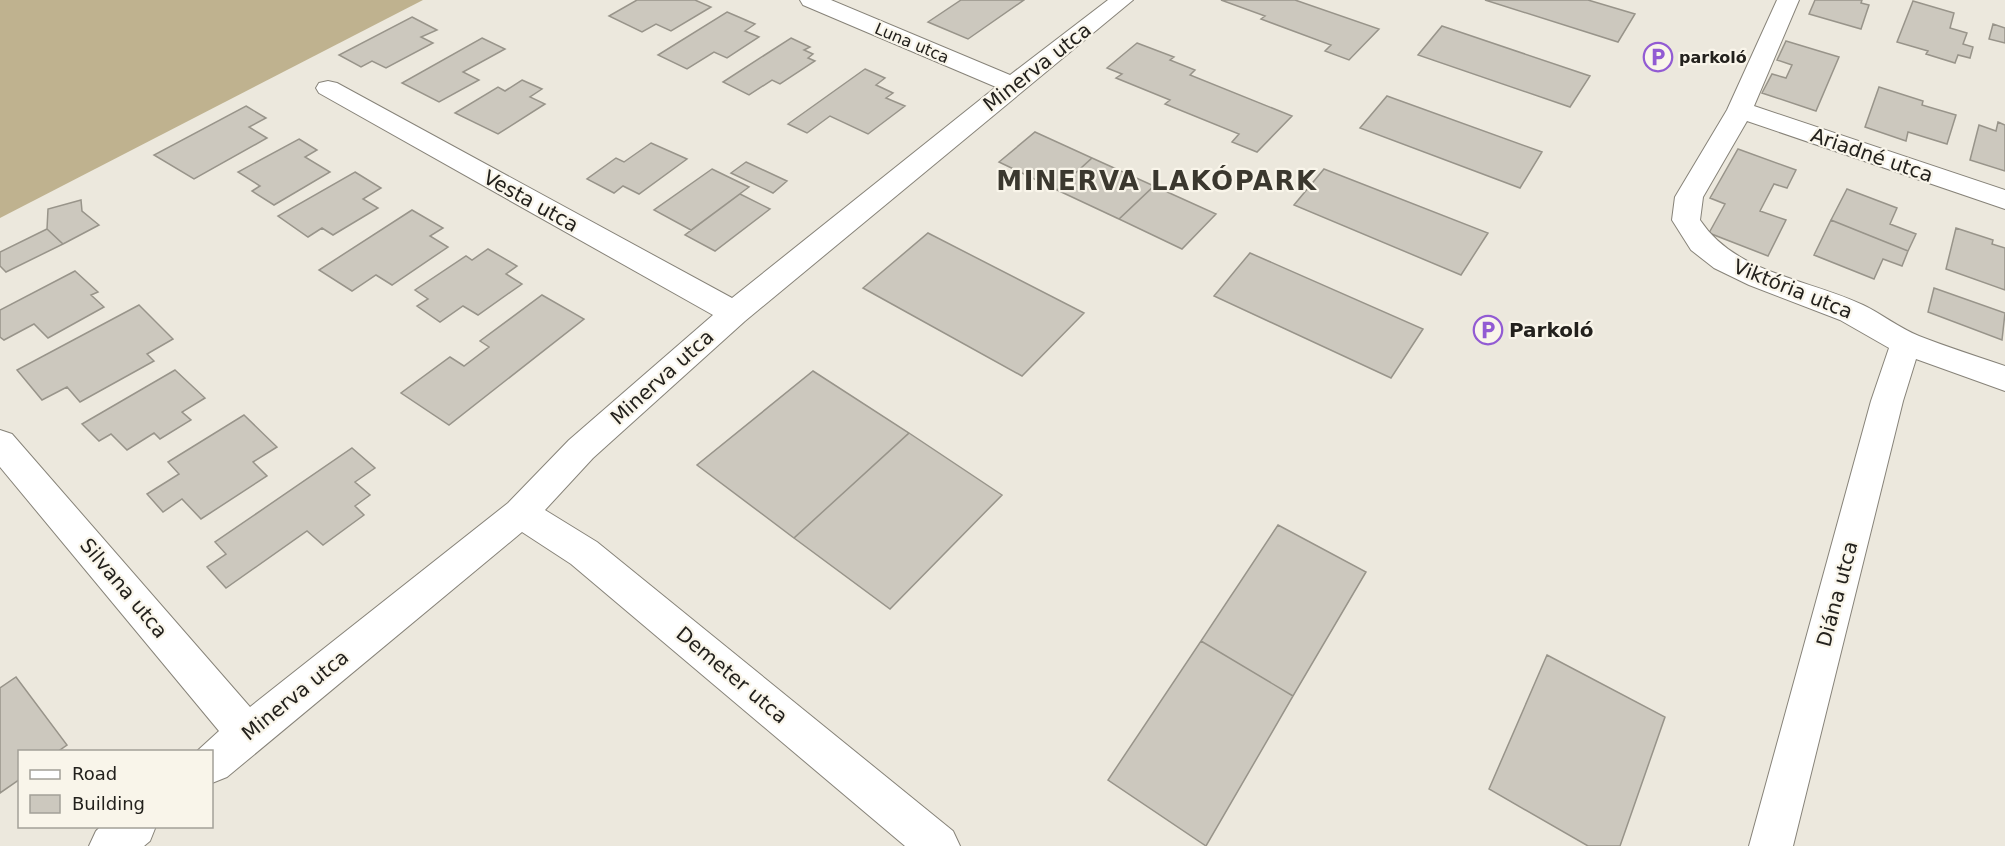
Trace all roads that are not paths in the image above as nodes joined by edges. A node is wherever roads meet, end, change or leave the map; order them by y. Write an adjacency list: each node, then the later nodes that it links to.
1 (811, 0): 4 (street, Luna utca)
2 (1122, 0): 4 (street, Minerva utca)
3 (1788, 0): 6 (street, Viktória utca)
4 (1012, 85): 8 (street, Minerva utca)
5 (328, 88): 8 (street, Vesta utca)
6 (1740, 110): 7 (street, Ariadné utca); 9 (street, Viktória utca)
7 (2005, 200)
8 (734, 313): 12 (street, Minerva utca)
9 (1906, 343): 10 (street, Viktória utca); 18 (street, Diána utca)
10 (2005, 379)
11 (0, 442): 13 (street, Silvana utca)
12 (520, 513): 13 (street, Minerva utca); 17 (street, Demeter utca)
13 (248, 734): 14 (street, Minerva utca)
14 (213, 763)
15 (133, 828): 16 (street)
16 (111, 846)
17 (938, 846)
18 (1771, 846)

